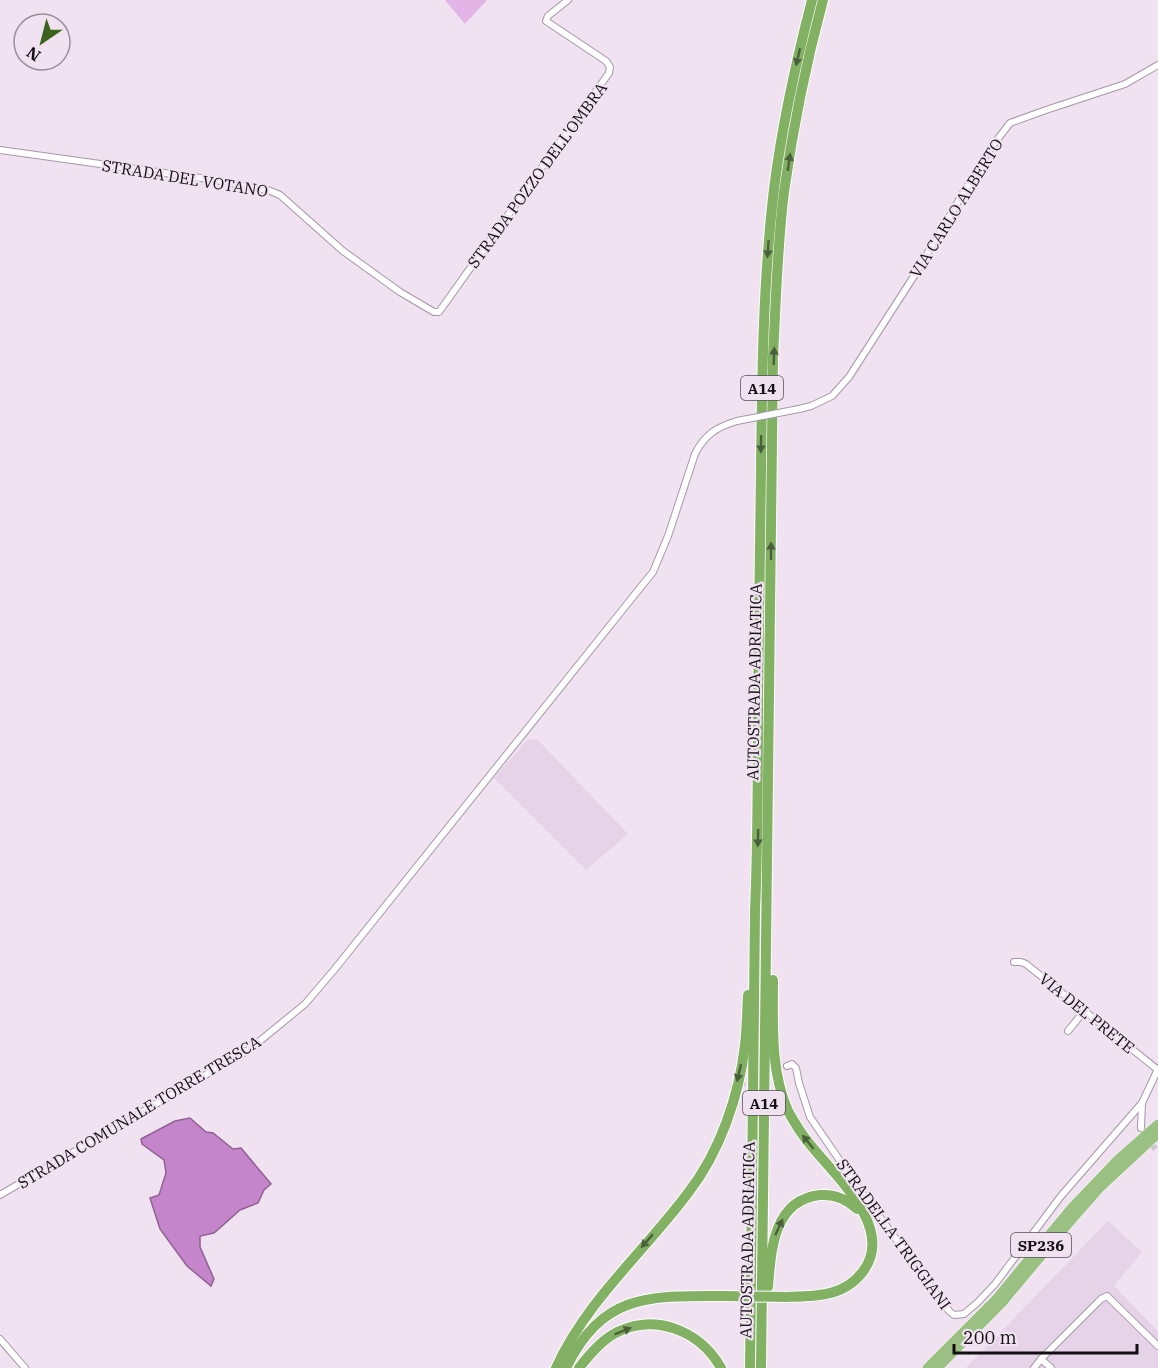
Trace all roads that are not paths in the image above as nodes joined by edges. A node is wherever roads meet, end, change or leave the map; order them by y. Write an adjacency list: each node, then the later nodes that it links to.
1 (568, 0): 6 (street, STRADA POZZO DELL'OMBRA)
2 (812, 0): 9 (highway, AUTOSTRADA ADRIATICA / A14, one-way to 9)
3 (823, 0): 8 (highway, AUTOSTRADA ADRIATICA / A14, one-way to 3)
4 (1158, 64): 7 (street, VIA CARLO ALBERTO, bridge)
5 (0, 150): 6 (street, STRADA DEL VOTANO)
6 (439, 312)
7 (737, 421): 19 (street, STRADA COMUNALE TORRE TRESCA)
8 (768, 837): 20 (highway, A14, one-way to 8); 30 (highway, AUTOSTRADA ADRIATICA / A14)
9 (755, 911): 25 (highway, A14, one-way to 25); 29 (highway, AUTOSTRADA ADRIATICA / A14)
10 (1014, 962): 11 (street, VIA DEL PRETE)
11 (1085, 1011): 12 (street); 14 (street, VIA DEL PRETE)
12 (1068, 1031)
13 (787, 1066): 15 (street, STRADELLA TRIGGIANI)
14 (1158, 1070): 15 (street)
15 (1142, 1104): 17 (street)
16 (1158, 1124): 31 (highway, SP236)
17 (1141, 1128)
18 (1158, 1134): 32 (highway, SP236)
19 (0, 1195)
20 (868, 1222): 26 (highway, A14, bridge); 30 (highway, A14, one-way to 20)
21 (0, 1338): 24 (street)
22 (1158, 1346): 23 (street)
23 (1041, 1359): 33 (street); 34 (street)
24 (25, 1368)
25 (556, 1368)
26 (566, 1368)
27 (579, 1368): 28 (highway, one-way to 28)
28 (721, 1368)
29 (750, 1368)
30 (762, 1368)
31 (927, 1368)
32 (938, 1368)
33 (1034, 1368)
34 (1050, 1368)

